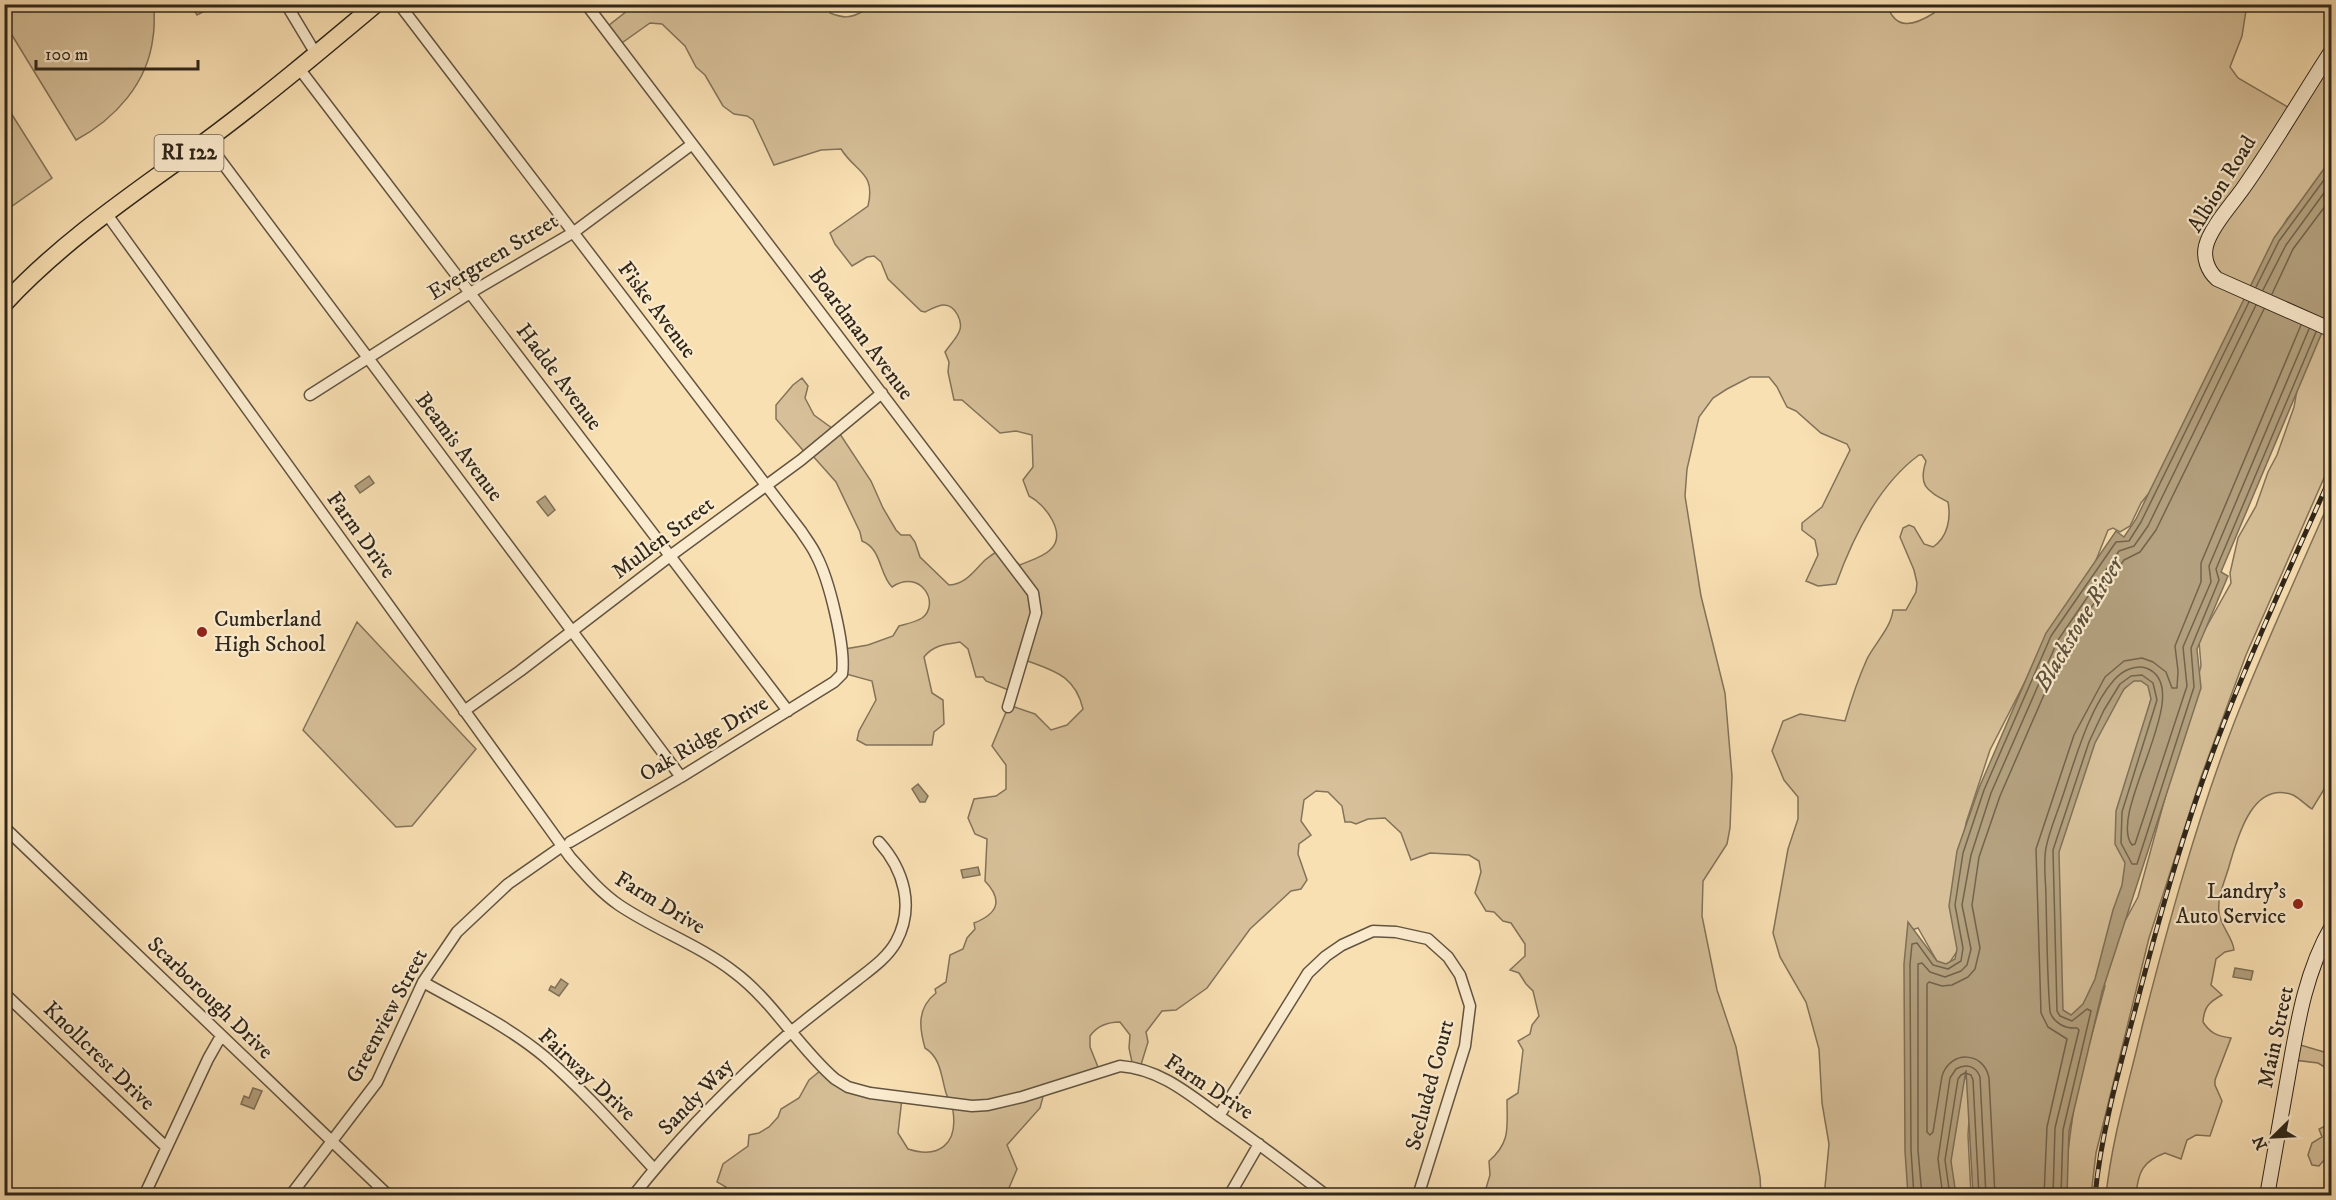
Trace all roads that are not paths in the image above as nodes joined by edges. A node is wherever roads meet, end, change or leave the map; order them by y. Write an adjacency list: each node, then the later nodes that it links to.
1 (286, 4): 6 (street)
2 (376, 4): 6 (main road, RI 122)
3 (399, 4): 11 (street, Fiske Avenue)
4 (586, 4): 9 (street, Boardman Avenue)
5 (2331, 50): 14 (street, Albion Road)
6 (316, 54): 7 (main road, RI 122)
7 (298, 67): 8 (main road, RI 122); 12 (street, Hadde Avenue)
8 (206, 141): 10 (main road, RI 122); 15 (street, Beamis Avenue)
9 (691, 145): 11 (street, Evergreen Street); 16 (street, Boardman Avenue)
10 (106, 213): 13 (main road, RI 122); 23 (street, Farm Drive)
11 (574, 232): 12 (street, Evergreen Street); 18 (street, Fiske Avenue)
12 (470, 293): 15 (street, Evergreen Street); 19 (street, Hadde Avenue)
13 (4, 304)
14 (2331, 330)
15 (369, 358): 17 (street, Evergreen Street); 20 (street, Beamis Avenue)
16 (882, 393): 18 (street, Mullen Street); 22 (street, Boardman Avenue)
17 (310, 395)
18 (765, 486): 19 (street, Mullen Street); 21 (street, Fiske Avenue)
19 (670, 556): 20 (street, Mullen Street); 24 (street, Hadde Avenue)
20 (573, 631): 23 (street, Mullen Street); 25 (street, Beamis Avenue)
21 (844, 658): 24 (street, Oak Ridge Drive)
22 (1008, 707)
23 (464, 711): 28 (street, Farm Drive)
24 (788, 711): 25 (street, Oak Ridge Drive)
25 (681, 777): 28 (street, Oak Ridge Drive)
26 (4, 827): 33 (street, Scarborough Drive)
27 (879, 842): 32 (street, Sandy Way)
28 (566, 845): 30 (street, Greenview Street); 32 (street, Farm Drive)
29 (2331, 927): 46 (street, Main Street)
30 (423, 982): 35 (street, Greenview Street); 38 (street, Fairway Drive)
31 (4, 993): 37 (street, Knollcrest Drive)
32 (792, 1032): 34 (street, Farm Drive); 38 (street, Sandy Way)
33 (221, 1036): 35 (street, Scarborough Drive); 37 (street)
34 (1219, 1116): 36 (street, Farm Drive); 45 (street, Secluded Court)
35 (332, 1141): 40 (street, Greenview Street); 41 (street, Scarborough Drive)
36 (1259, 1144): 43 (street); 44 (street, Farm Drive)
37 (166, 1147): 39 (street)
38 (654, 1169): 42 (street, Sandy Way)
39 (144, 1196)
40 (290, 1196)
41 (389, 1196)
42 (633, 1196)
43 (1230, 1196)
44 (1327, 1196)
45 (1418, 1196)
46 (2267, 1196)

